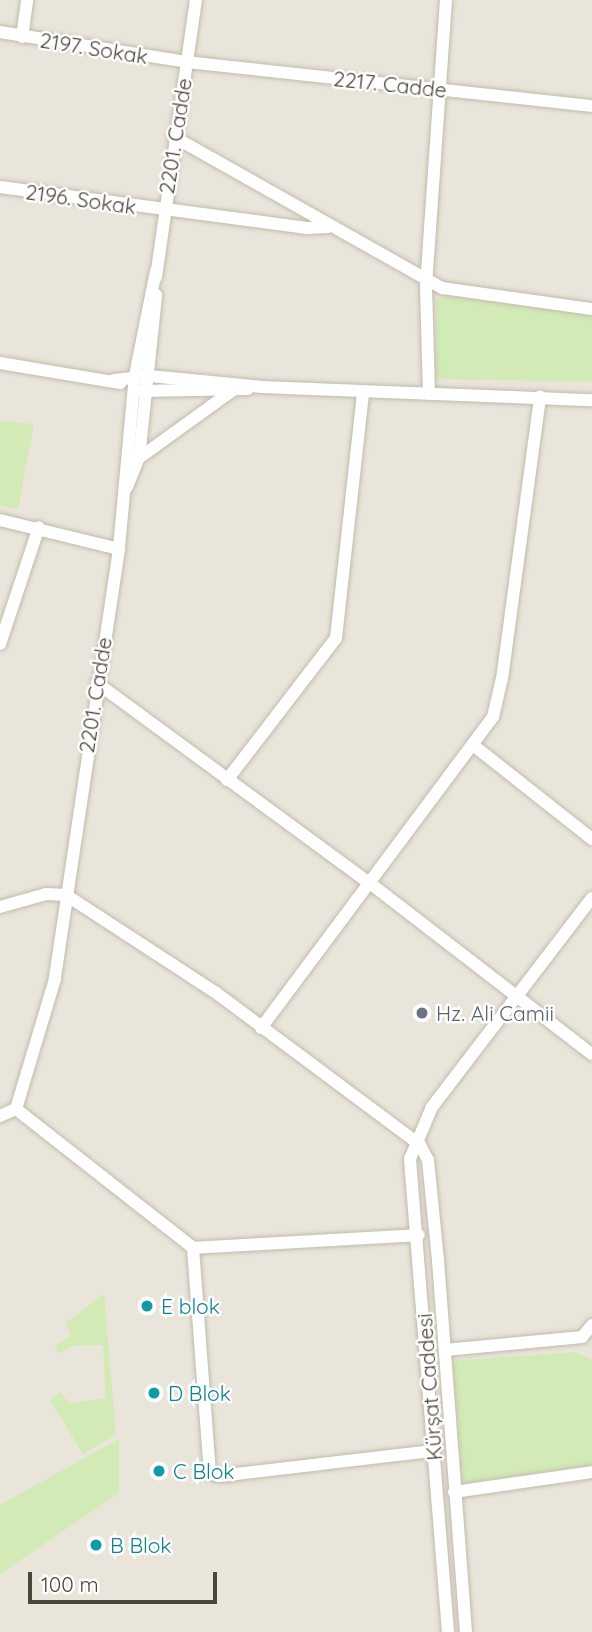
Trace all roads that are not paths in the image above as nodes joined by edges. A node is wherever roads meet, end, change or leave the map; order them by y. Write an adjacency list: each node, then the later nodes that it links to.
1 (27, 0): 5 (street)
2 (196, 0): 6 (street, 2201. Cadde)
3 (446, 0): 7 (street)
4 (0, 32): 5 (street, 2197. Sokak)
5 (22, 37): 6 (street, 2197. Sokak)
6 (187, 62): 7 (street, 2217. Cadde); 9 (street, 2201. Cadde)
7 (442, 90): 8 (street, 2217. Cadde); 14 (street)
8 (592, 106)
9 (174, 137): 11 (street, 2201. Cadde); 12 (street)
10 (0, 187): 11 (street, 2196. Sokak)
11 (163, 211): 12 (street, 2196. Sokak); 13 (street, 2201. Cadde)
12 (328, 226): 14 (street)
13 (156, 271): 17 (street, 2201. Cadde); 18 (street, 2201. Cadde)
14 (427, 281): 15 (street); 25 (street)
15 (592, 309)
16 (0, 363): 19 (street)
17 (135, 375): 18 (street); 19 (street); 21 (street, 2201. Cadde)
18 (150, 376): 20 (street); 23 (street, 2201. Cadde)
19 (114, 380): 21 (street)
20 (262, 387): 22 (street); 24 (street)
21 (133, 390): 23 (street); 29 (street, 2201. Cadde)
22 (234, 390): 23 (street); 28 (street)
23 (148, 392): 28 (street, 2201. Cadde)
24 (363, 393): 25 (street); 36 (street)
25 (429, 394): 26 (street)
26 (540, 397): 27 (street); 35 (street)
27 (592, 400)
28 (139, 458): 29 (street, 2201. Cadde)
29 (124, 495): 32 (street, 2201. Cadde)
30 (0, 520): 31 (street)
31 (39, 527): 32 (street); 33 (street)
32 (119, 549): 34 (street, 2201. Cadde)
33 (0, 644)
34 (97, 683): 36 (street); 39 (street, 2201. Cadde)
35 (473, 745): 37 (street); 38 (street)
36 (227, 780): 38 (street)
37 (592, 839)
38 (367, 881): 42 (street); 43 (street)
39 (66, 895): 41 (street); 43 (street); 45 (street, 2201. Cadde)
40 (592, 898): 42 (street)
41 (0, 907)
42 (515, 996): 44 (street); 47 (street)
43 (261, 1028): 47 (street)
44 (592, 1054)
45 (16, 1109): 46 (street); 49 (street)
46 (0, 1116)
47 (420, 1144): 48 (street, Kürşat Caddesi); 52 (street, Kürşat Caddesi)
48 (419, 1235): 49 (street); 53 (street, Kürşat Caddesi)
49 (193, 1248): 53 (street)
50 (592, 1325): 51 (street)
51 (587, 1341): 52 (street)
52 (445, 1350): 55 (street, Kürşat Caddesi)
53 (433, 1451): 56 (street, Kürşat Caddesi)
54 (592, 1472): 55 (street)
55 (454, 1492): 57 (street, Kürşat Caddesi)
56 (448, 1632)
57 (466, 1632)

